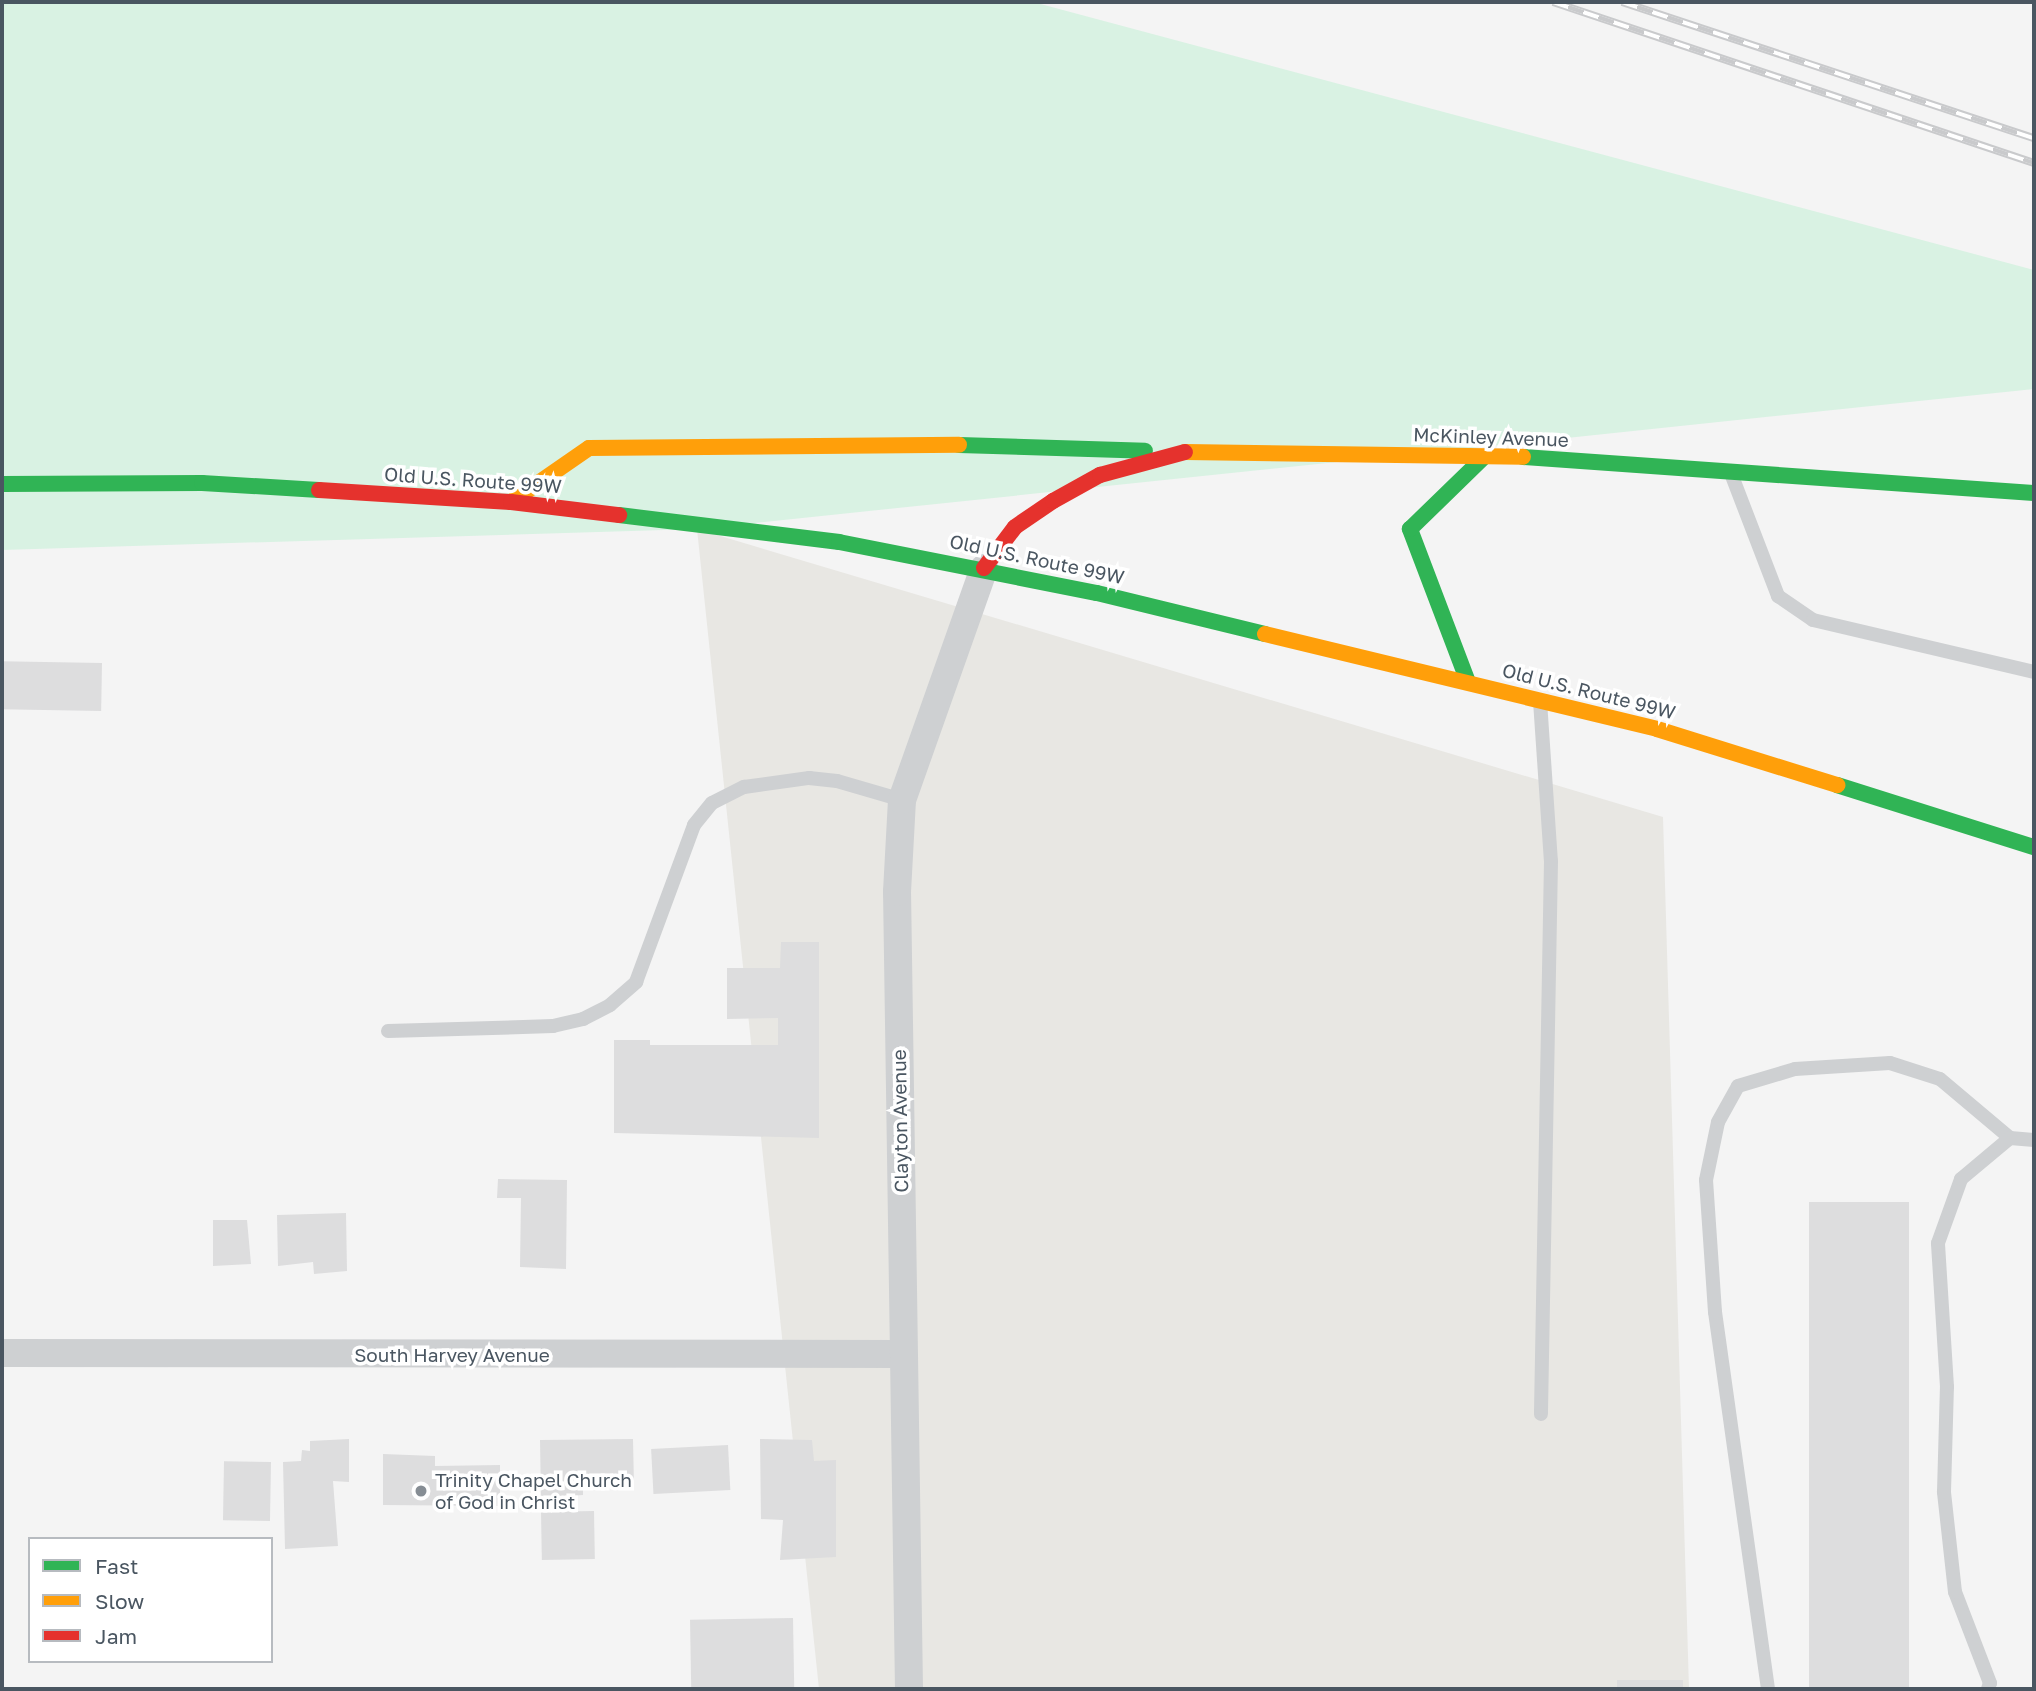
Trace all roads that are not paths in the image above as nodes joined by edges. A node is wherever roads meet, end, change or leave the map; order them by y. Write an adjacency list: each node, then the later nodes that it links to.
1 (1175, 452): 2 (main road, McKinley Avenue); 6 (main road); 7 (main road, McKinley Avenue)
2 (1483, 458): 3 (main road, McKinley Avenue); 9 (main road)
3 (1731, 473): 5 (main road, McKinley Avenue); 8 (lane)
4 (2, 484): 6 (main road, Old U.S. Route 99W)
5 (2034, 493)
6 (511, 502): 7 (main road, Old U.S. Route 99W)
7 (984, 568): 9 (main road, Old U.S. Route 99W); 11 (street, Clayton Avenue)
8 (2034, 672)
9 (1468, 682): 10 (main road, Old U.S. Route 99W)
10 (1540, 700): 12 (main road, Old U.S. Route 99W); 18 (lane)
11 (902, 800): 13 (lane); 17 (street, Clayton Avenue)
12 (2034, 847)
13 (388, 1031)
14 (2010, 1138): 15 (lane); 20 (lane); 21 (lane)
15 (2034, 1140)
16 (2, 1353): 17 (street, South Harvey Avenue)
17 (902, 1354): 19 (street, Clayton Avenue)
18 (1541, 1414)
19 (909, 1689)
20 (1768, 1689)
21 (1988, 1689)

